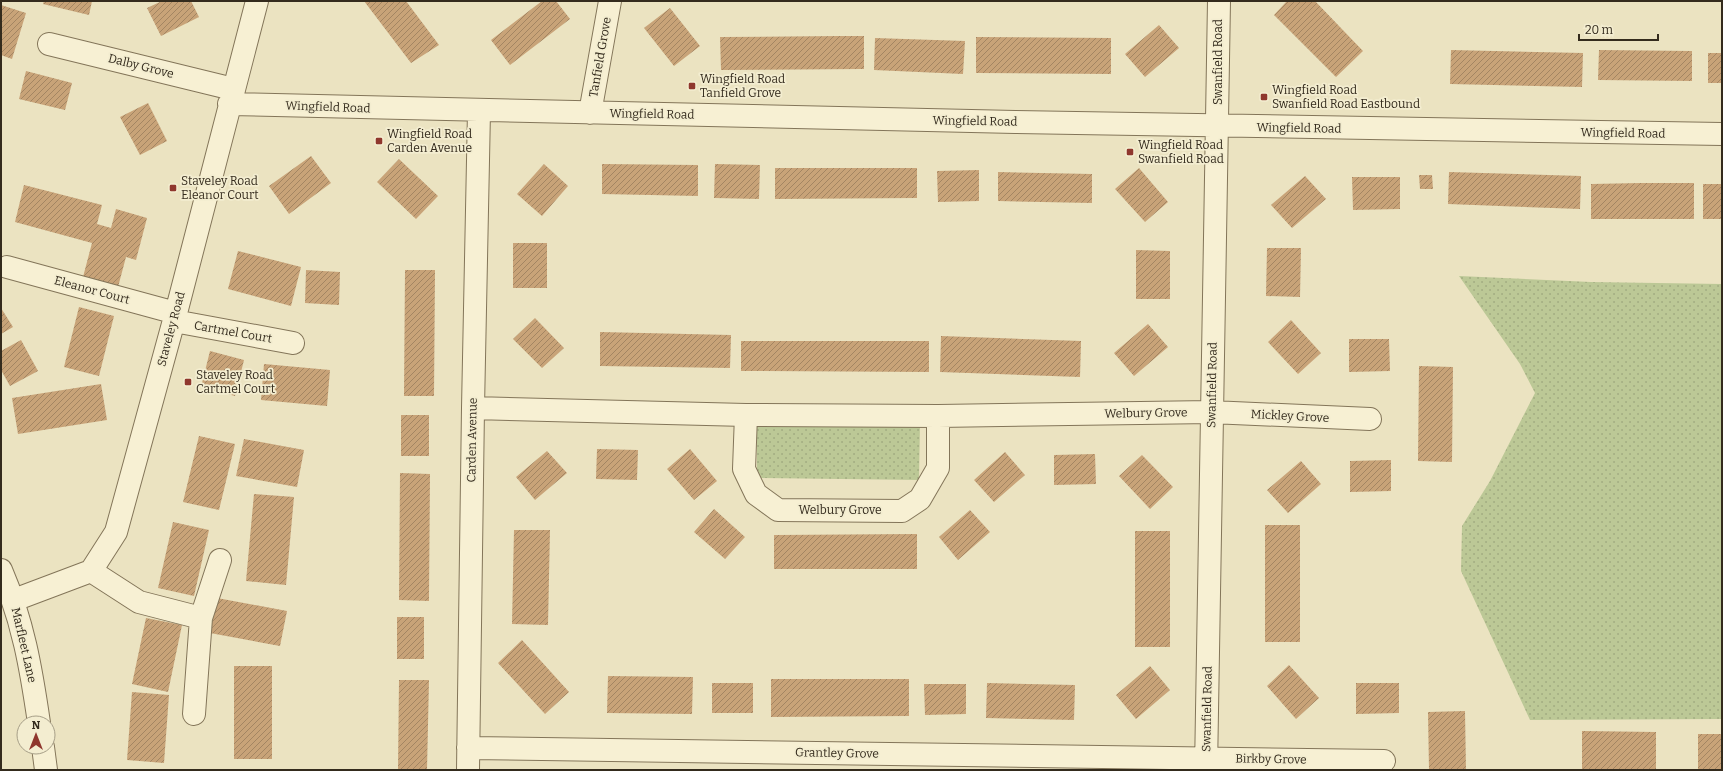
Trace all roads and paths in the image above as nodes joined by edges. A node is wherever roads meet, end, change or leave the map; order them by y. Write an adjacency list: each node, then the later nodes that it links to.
1 (257, 1): 5 (street, Staveley Road)
2 (610, 1): 7 (street, Tanfield Grove)
3 (1219, 1): 8 (street, Swanfield Road)
4 (49, 44): 5 (street, Dalby Grove)
5 (231, 96): 6 (street, Wingfield Road); 11 (street, Staveley Road)
6 (479, 111): 7 (street, Wingfield Road); 13 (street, Carden Avenue)
7 (590, 113): 8 (street, Wingfield Road)
8 (1218, 126): 9 (street, Wingfield Road); 14 (street, Swanfield Road)
9 (1722, 134)
10 (8, 267): 11 (street, Eleanor Court)
11 (175, 317): 12 (street, Cartmel Court); 20 (street, Staveley Road)
12 (293, 343)
13 (472, 408): 15 (street, Welbury Grove); 25 (street, Carden Avenue)
14 (1211, 412): 16 (street, Welbury Grove); 17 (street, Mickley Grove); 28 (street, Swanfield Road)
15 (746, 414): 16 (street, Welbury Grove); 16 (street, Welbury Grove)
16 (938, 416)
17 (1370, 419)
18 (220, 560): 22 (street)
19 (1, 570): 21 (street, Marfleet Lane)
20 (91, 571): 21 (street); 22 (street)
21 (14, 600): 24 (street, Marfleet Lane)
22 (201, 618): 23 (street)
23 (194, 714)
24 (38, 715)
25 (468, 748): 28 (street, Grantley Grove); 30 (street, Carden Avenue)
26 (44, 755): 29 (street)
27 (1384, 761): 28 (street, Birkby Grove)
28 (1206, 764)
29 (46, 770)
30 (468, 770)

